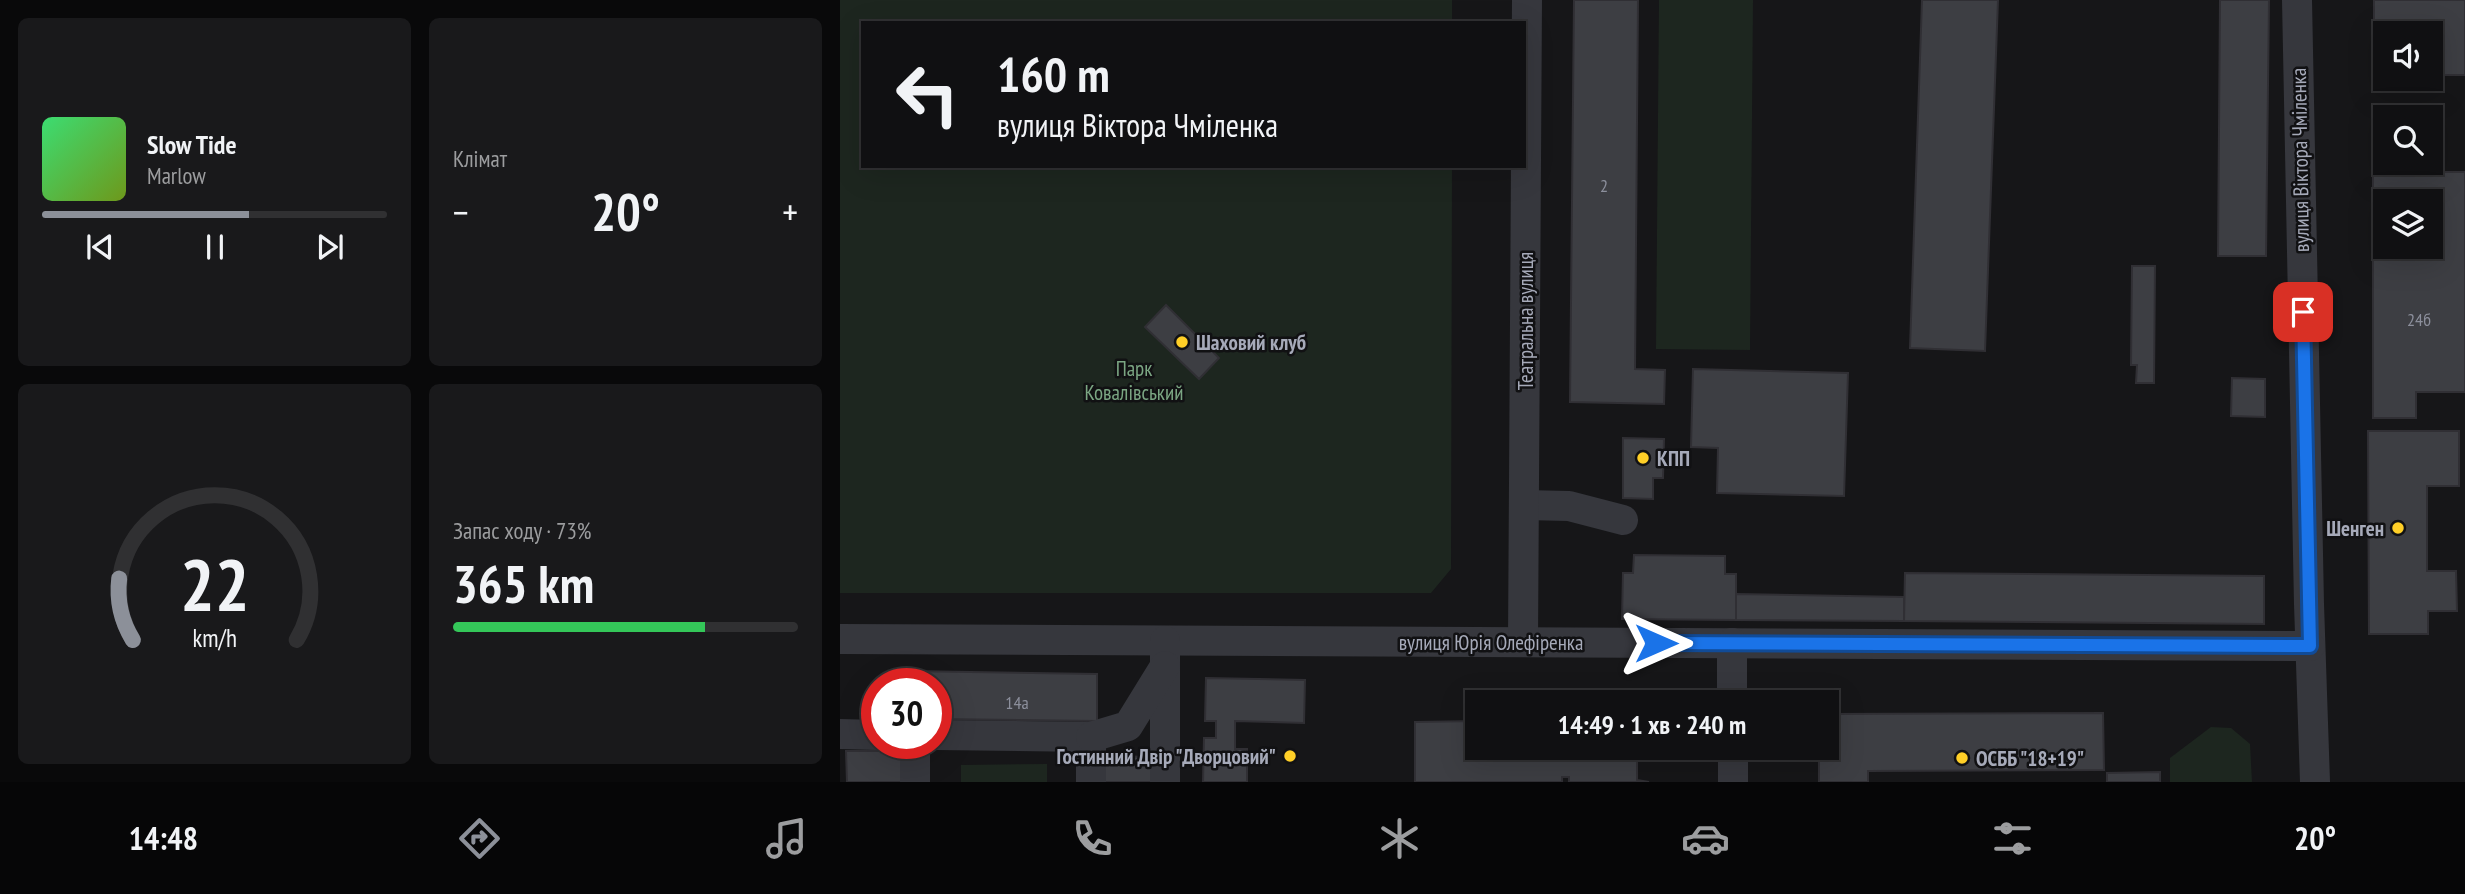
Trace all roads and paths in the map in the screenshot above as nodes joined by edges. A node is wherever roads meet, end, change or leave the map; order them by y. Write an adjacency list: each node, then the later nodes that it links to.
1 (1527, 0): 3 (street, Театральна вулиця)
2 (2297, 0): 8 (street, вулиця Віктора Чміленка)
3 (1524, 505): 4 (street); 6 (street, Театральна вулиця)
4 (1623, 520)
5 (840, 639): 9 (street, вулиця Юрія Олефіренка)
6 (1523, 642): 7 (street, вулиця Юрія Олефіренка); 9 (street, вулиця Юрія Олефіренка)
7 (1732, 643): 8 (street, вулиця Юрія Олефіренка); 10 (street)
8 (2310, 646): 21 (street, вулиця Віктора Чміленка)
9 (1166, 653): 14 (street); 19 (street)
10 (1732, 690)
11 (840, 734): 12 (street)
12 (861, 735)
13 (952, 735): 14 (street)
14 (1091, 737): 18 (street)
15 (915, 759): 17 (street)
16 (1733, 760): 20 (street)
17 (915, 782)
18 (1091, 782)
19 (1166, 782)
20 (1733, 782)
21 (2315, 782)

